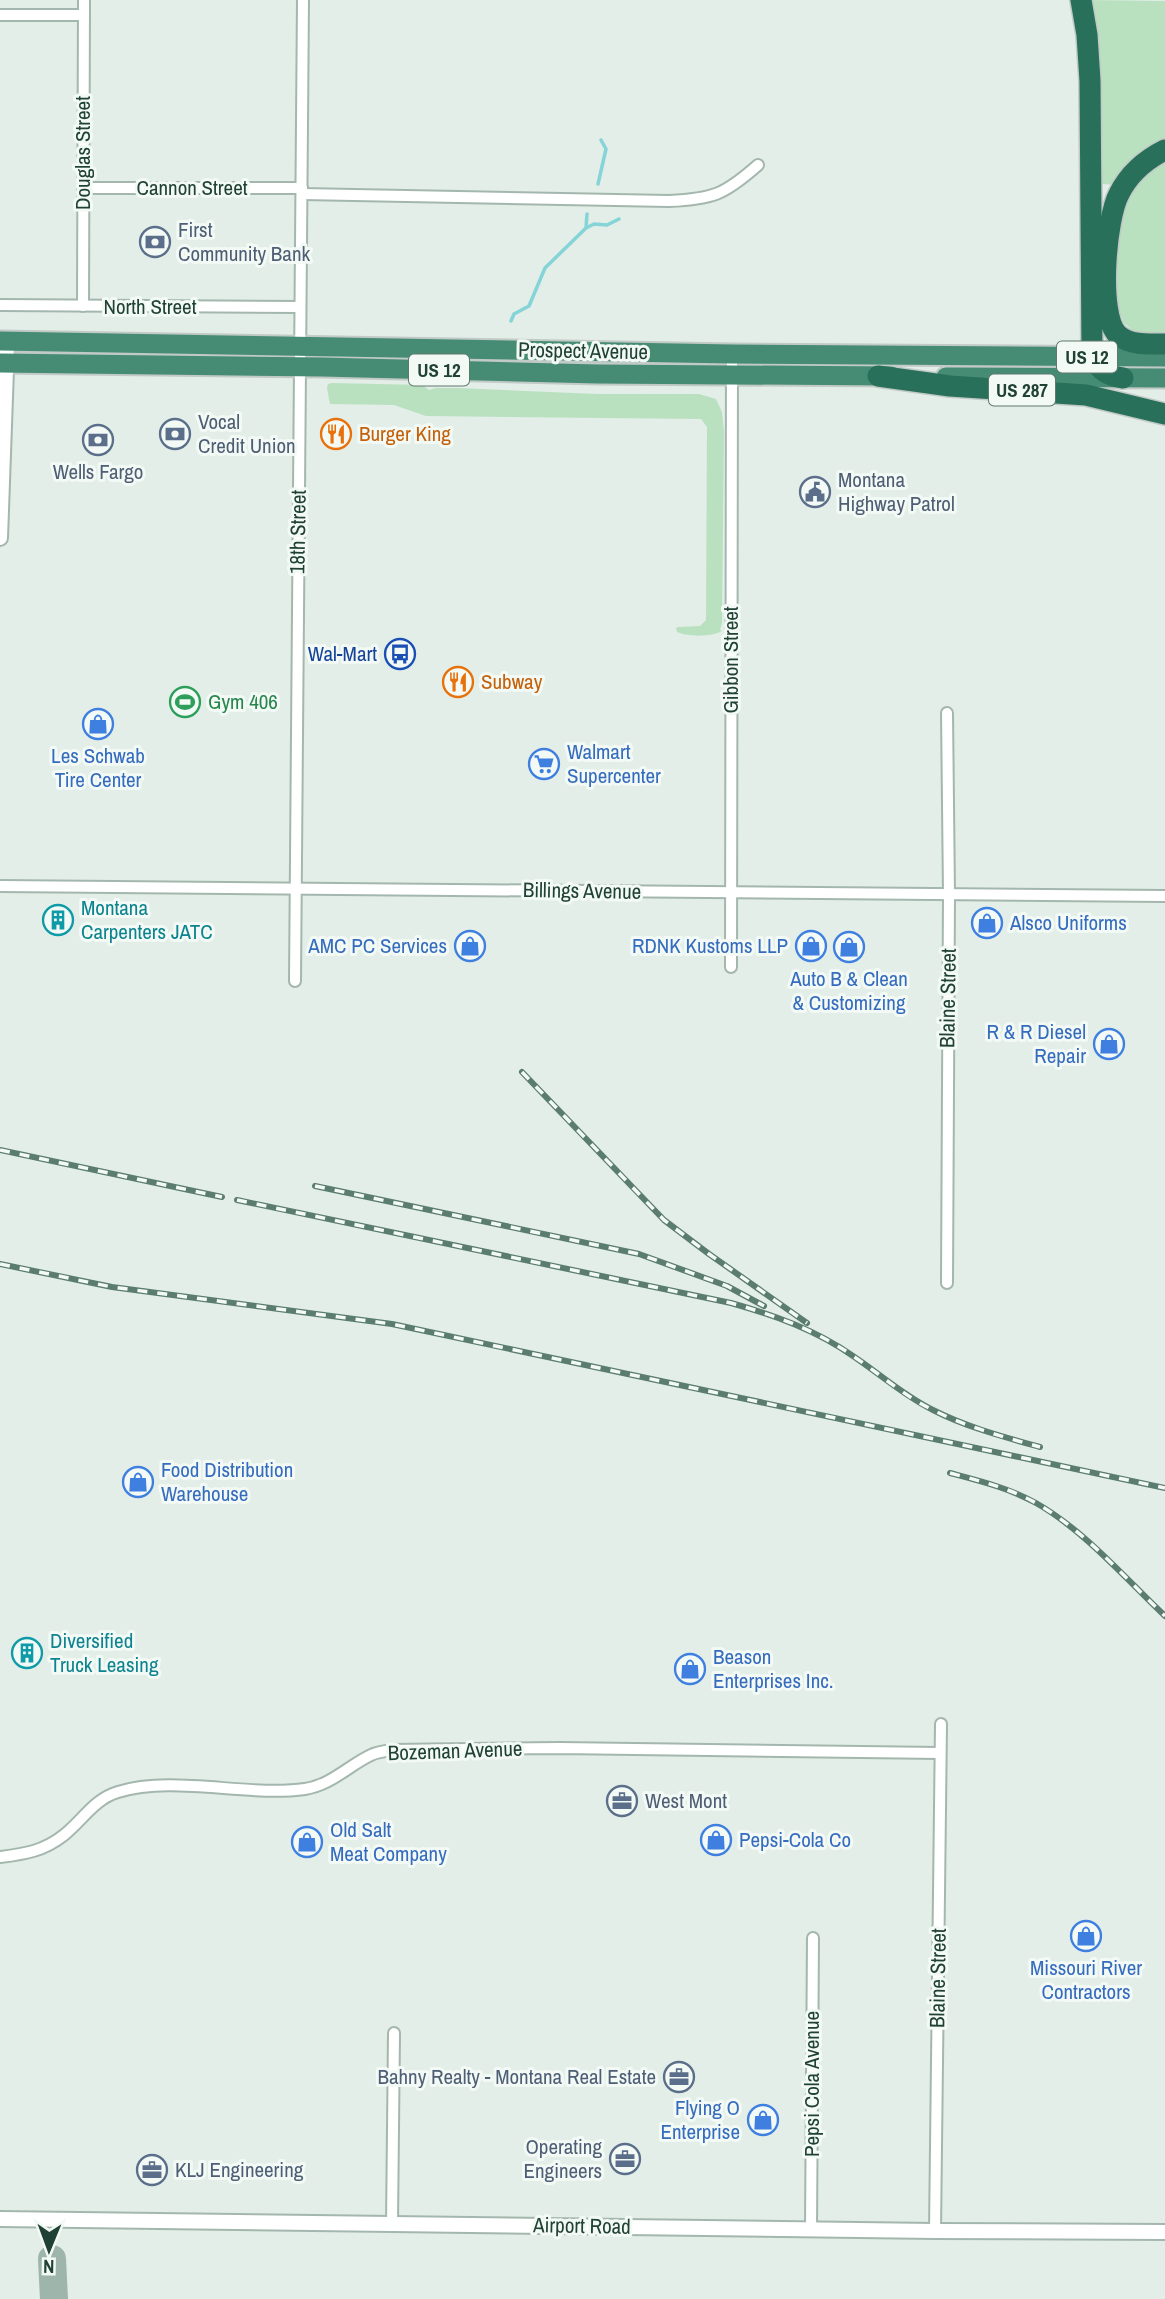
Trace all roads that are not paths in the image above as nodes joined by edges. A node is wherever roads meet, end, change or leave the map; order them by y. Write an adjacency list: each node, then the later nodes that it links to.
1 (84, 0): 5 (street, Douglas Street)
2 (303, 0): 9 (street, 18th Street)
3 (1081, 0): 17 (highway)
4 (0, 15): 5 (street)
5 (84, 15): 8 (street, Douglas Street)
6 (1165, 150): 14 (highway)
7 (758, 165): 9 (street, Cannon Street)
8 (83, 188): 9 (street, Cannon Street); 11 (street, Douglas Street)
9 (302, 191): 12 (street, 18th Street)
10 (0, 305): 11 (street, North Street)
11 (83, 306): 12 (street, North Street)
12 (300, 307): 15 (street, 18th Street)
13 (3, 341): 15 (highway, Prospect Avenue / US 12); 19 (street)
14 (1165, 344)
15 (300, 346): 16 (highway, Prospect Avenue / US 12); 20 (street, 18th Street)
16 (732, 354): 17 (highway, Prospect Avenue / US 12); 21 (street, Gibbon Street)
17 (1093, 357): 18 (highway, Prospect Avenue / US 12); 23 (highway)
18 (1165, 357)
19 (3, 363): 20 (highway, Prospect Avenue / US 12); 26 (street)
20 (300, 367): 21 (highway, Prospect Avenue / US 12); 29 (street, 18th Street)
21 (732, 376): 22 (highway, Prospect Avenue / US 12); 30 (street, Gibbon Street)
22 (878, 376): 23 (highway, Prospect Avenue / US 12); 25 (highway, US 287)
23 (1123, 378): 24 (highway, Prospect Avenue)
24 (1165, 378)
25 (1165, 414)
26 (0, 538)
27 (947, 713): 31 (street, Blaine Street)
28 (0, 886): 29 (street, Billings Avenue)
29 (294, 889): 30 (street, Billings Avenue); 34 (street, 18th Street)
30 (731, 892): 31 (street, Billings Avenue); 33 (street, Gibbon Street)
31 (949, 894): 32 (street, Billings Avenue); 35 (street, Blaine Street)
32 (1165, 896)
33 (731, 967)
34 (295, 981)
35 (947, 1283)
36 (941, 1724): 37 (street, Blaine Street)
37 (940, 1753): 38 (street, Bozeman Avenue); 44 (street, Blaine Street)
38 (0, 1857)
39 (813, 1938): 43 (street, Pepsi Cola Avenue)
40 (394, 2033): 42 (street)
41 (0, 2219): 42 (street, Airport Road)
42 (392, 2224): 43 (street, Airport Road)
43 (811, 2229): 44 (street, Airport Road)
44 (935, 2231): 45 (street, Airport Road)
45 (1165, 2232)

